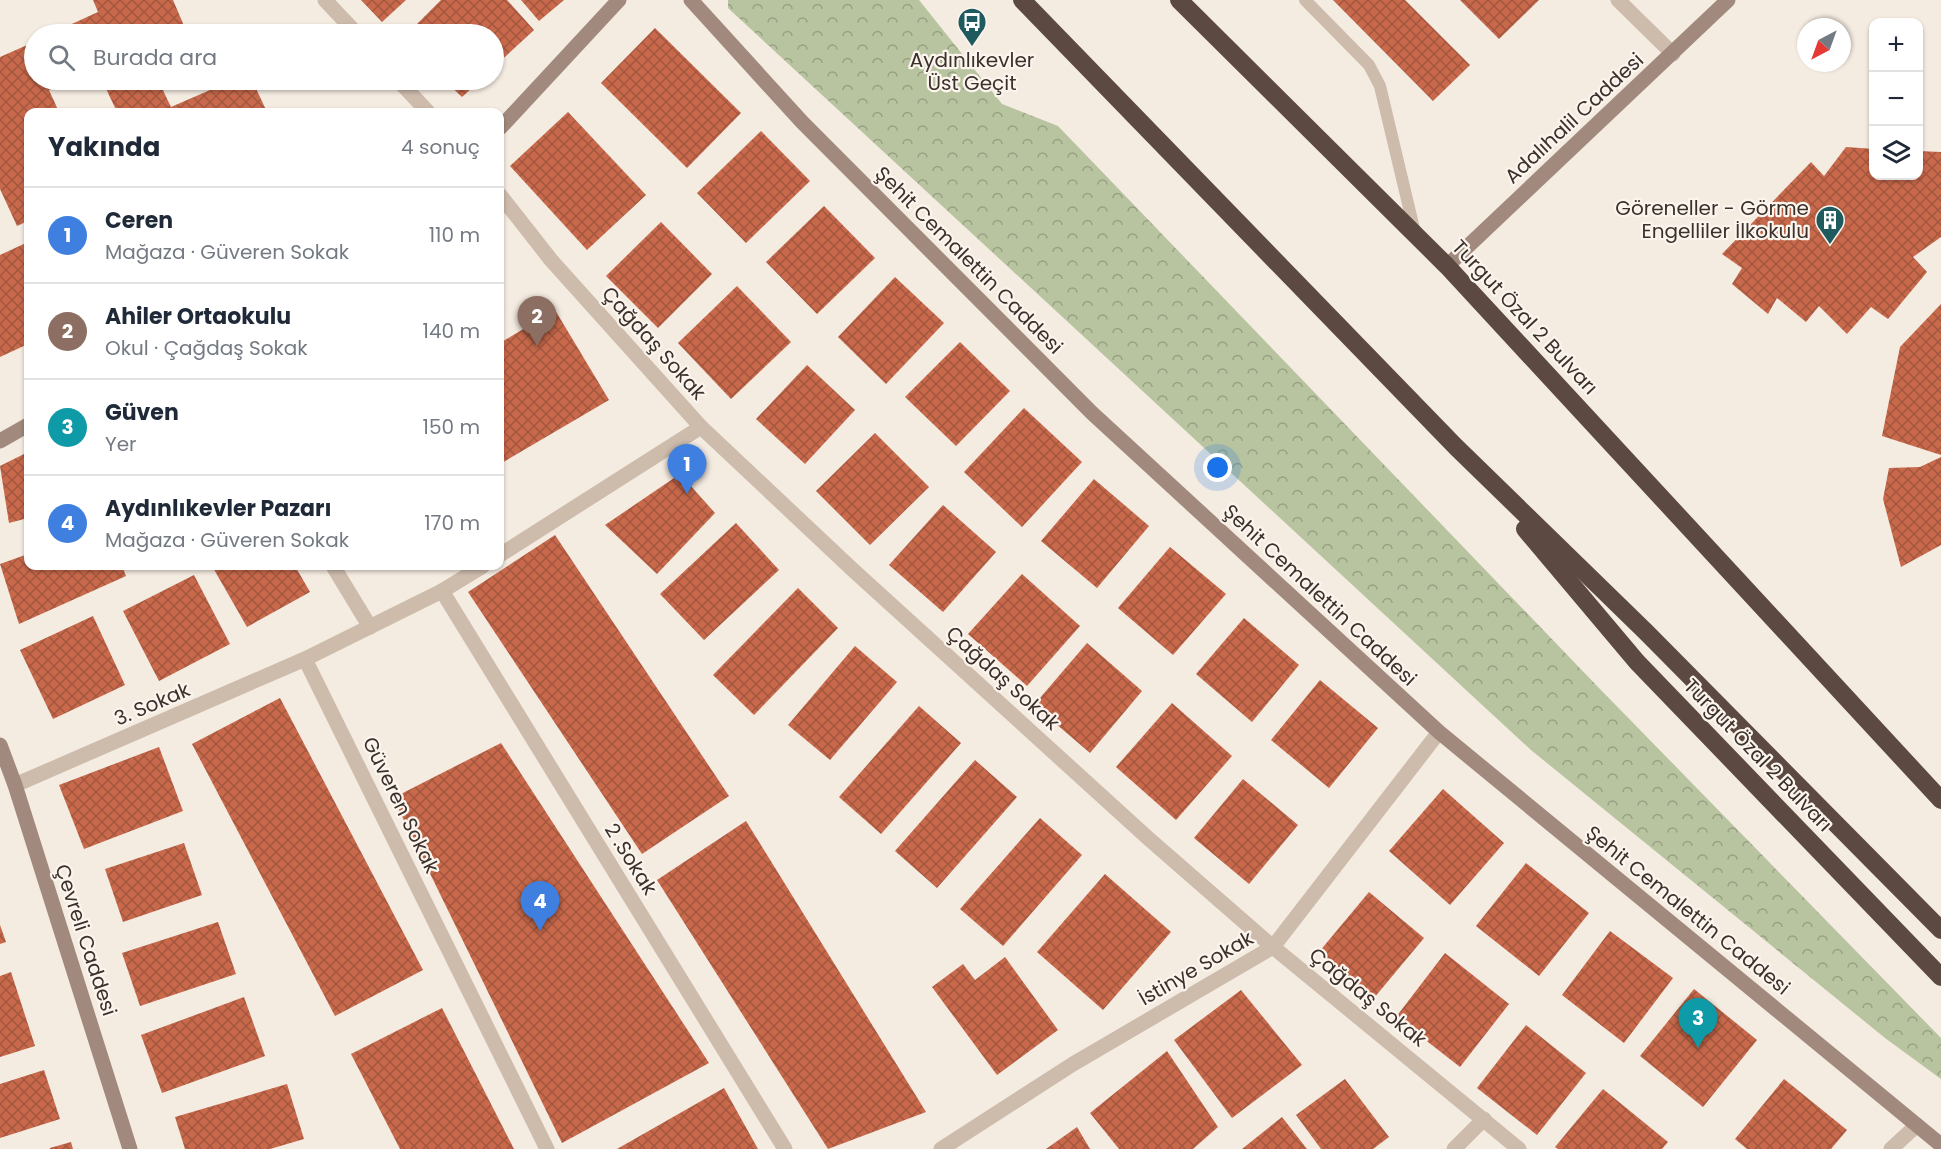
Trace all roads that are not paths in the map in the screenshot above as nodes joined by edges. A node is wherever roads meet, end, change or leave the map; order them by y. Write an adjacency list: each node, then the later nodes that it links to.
1 (325, 0): 9 (street)
2 (619, 0): 13 (street)
3 (691, 0): 28 (street, Şehit Cemalettin Caddesi)
4 (1022, 0): 20 (highway, Turgut Özal 2 Bulvarı)
5 (1179, 0): 15 (highway, Turgut Özal 2 Bulvarı)
6 (1305, 0): 15 (lane)
7 (1618, 0): 10 (street)
8 (1728, 0): 10 (street, Adalıhalil Caddesi)
9 (348, 24)
10 (1673, 54): 16 (street, Adalıhalil Caddesi)
11 (408, 90): 12 (street)
12 (425, 108)
13 (504, 124)
14 (504, 200): 18 (street, Çağdaş Sokak)
15 (1416, 235): 16 (highway, Turgut Özal 2 Bulvarı)
16 (1447, 266): 27 (highway, Turgut Özal 2 Bulvarı)
17 (24, 427): 19 (street)
18 (701, 427): 21 (street); 34 (street, Çağdaş Sokak)
19 (0, 441)
20 (1456, 447): 33 (highway, Turgut Özal 2 Bulvarı); 35 (highway, Turgut Özal 2 Bulvarı)
21 (504, 552)
22 (335, 570): 25 (street)
23 (476, 570): 24 (street)
24 (442, 591): 25 (street); 41 (street, 2 .Sokak)
25 (370, 627): 26 (street)
26 (305, 659): 31 (street, 3. Sokak); 40 (street, Güveren Sokak)
27 (1826, 676): 30 (highway, Turgut Özal 2 Bulvarı); 32 (highway, Turgut Özal 2 Bulvarı)
28 (1439, 732): 34 (street, İstinye Sokak); 37 (street, Şehit Cemalettin Caddesi)
29 (0, 745): 31 (street, Çevreli Caddesi)
30 (1941, 781)
31 (15, 785): 39 (street, Çevreli Caddesi)
32 (1941, 800)
33 (1941, 930)
34 (1273, 947): 36 (street, Çağdaş Sokak); 42 (street, İstinye Sokak)
35 (1941, 978)
36 (1484, 1119): 43 (street); 44 (street, Çağdaş Sokak)
37 (1917, 1125): 38 (street, Şehit Cemalettin Caddesi); 45 (street)
38 (1941, 1145)
39 (130, 1149)
40 (547, 1149)
41 (785, 1149)
42 (941, 1149)
43 (1454, 1149)
44 (1519, 1149)
45 (1891, 1149)

